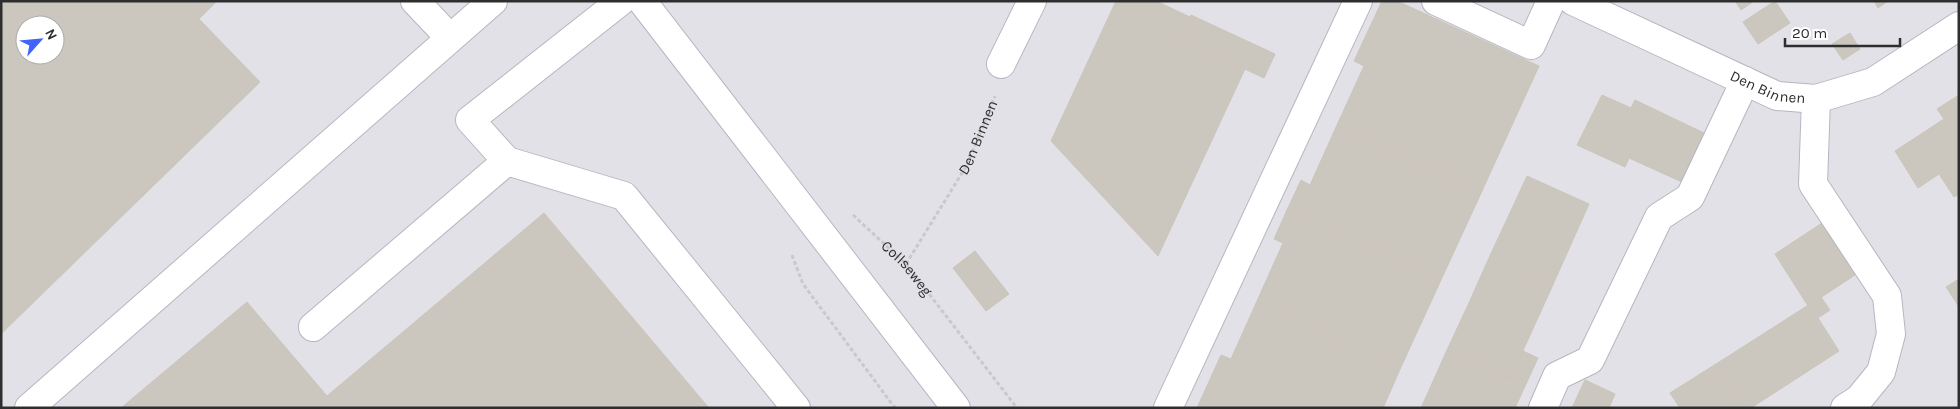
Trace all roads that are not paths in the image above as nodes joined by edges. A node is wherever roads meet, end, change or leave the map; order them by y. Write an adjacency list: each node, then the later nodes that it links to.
1 (415, 1): 11 (street)
2 (493, 1): 11 (street)
3 (621, 1): 15 (street)
4 (642, 1): 19 (street)
5 (1032, 1): 12 (street)
6 (1358, 1): 20 (street)
7 (1436, 1): 8 (street)
8 (1551, 1)
9 (1573, 1): 13 (street, Den Binnen)
10 (1959, 26): 14 (street, Den Binnen)
11 (450, 38): 17 (street)
12 (1001, 64)
13 (1744, 81): 14 (street, Den Binnen); 21 (street)
14 (1816, 99): 22 (street)
15 (507, 161): 16 (street); 18 (street)
16 (313, 327)
17 (30, 408)
18 (796, 408)
19 (956, 408)
20 (1168, 408)
21 (1543, 408)
22 (1845, 408)

